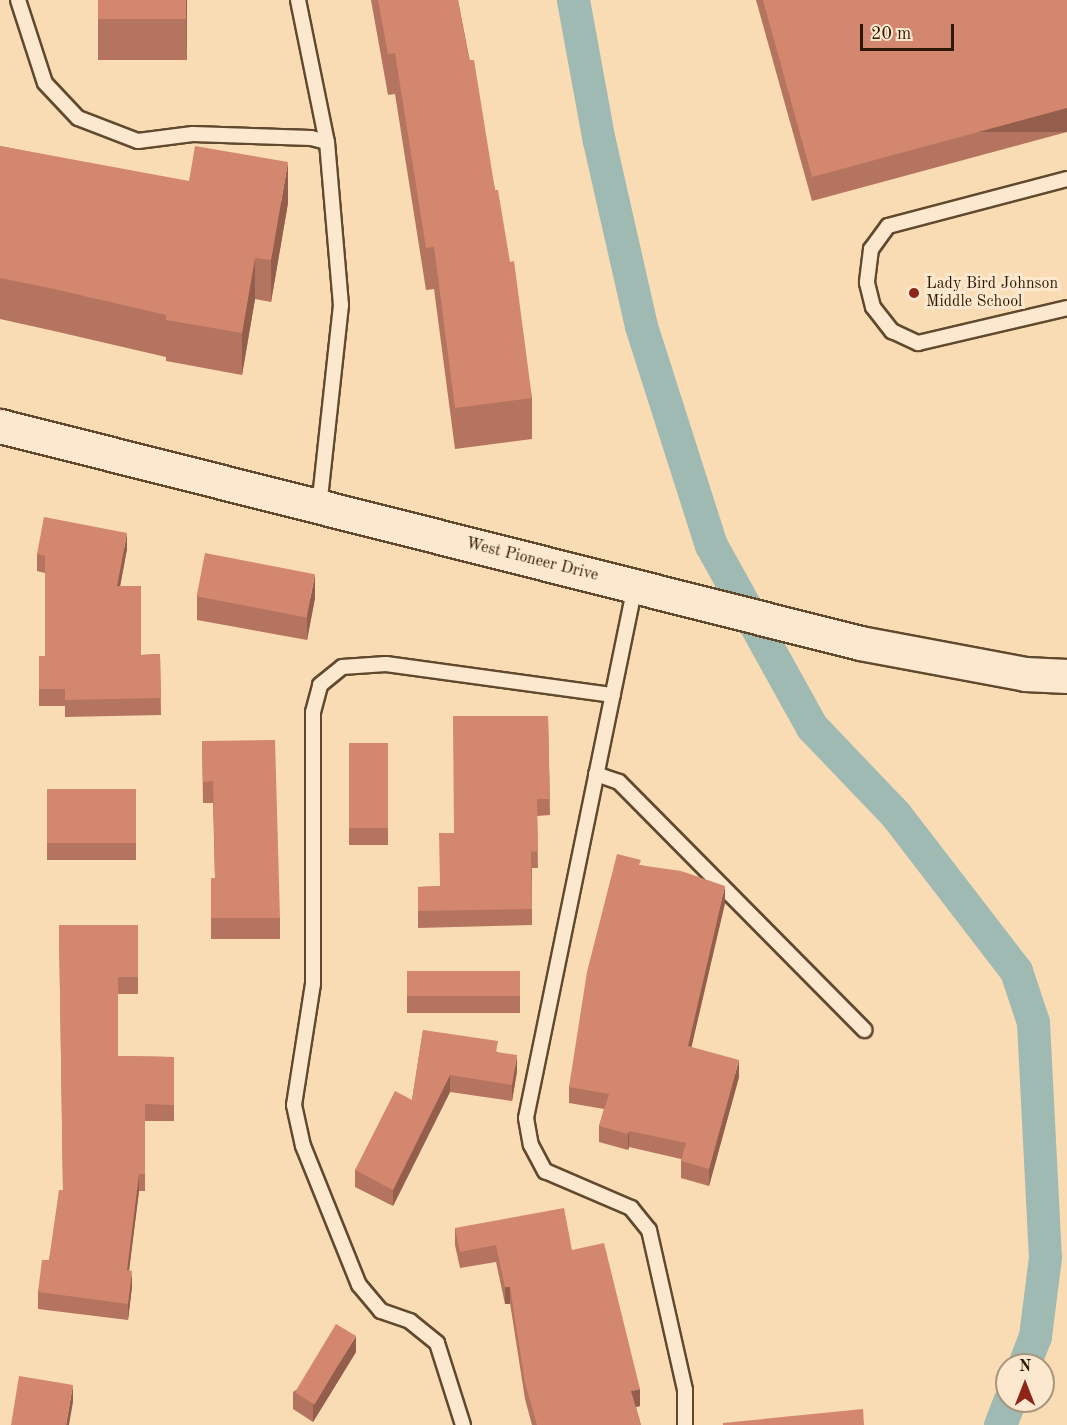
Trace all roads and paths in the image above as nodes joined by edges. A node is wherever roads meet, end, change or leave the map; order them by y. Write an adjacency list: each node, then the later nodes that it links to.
1 (18, 0): 3 (lane)
2 (298, 0): 3 (lane)
3 (327, 142): 7 (lane)
4 (1067, 179): 5 (lane)
5 (1067, 308)
6 (0, 426): 7 (main road, West Pioneer Drive)
7 (319, 507): 8 (main road, West Pioneer Drive)
8 (635, 586): 9 (main road, West Pioneer Drive); 10 (lane)
9 (1067, 676)
10 (613, 695): 11 (lane); 13 (lane)
11 (596, 774): 12 (lane); 14 (lane)
12 (864, 1030)
13 (464, 1425)
14 (685, 1425)

